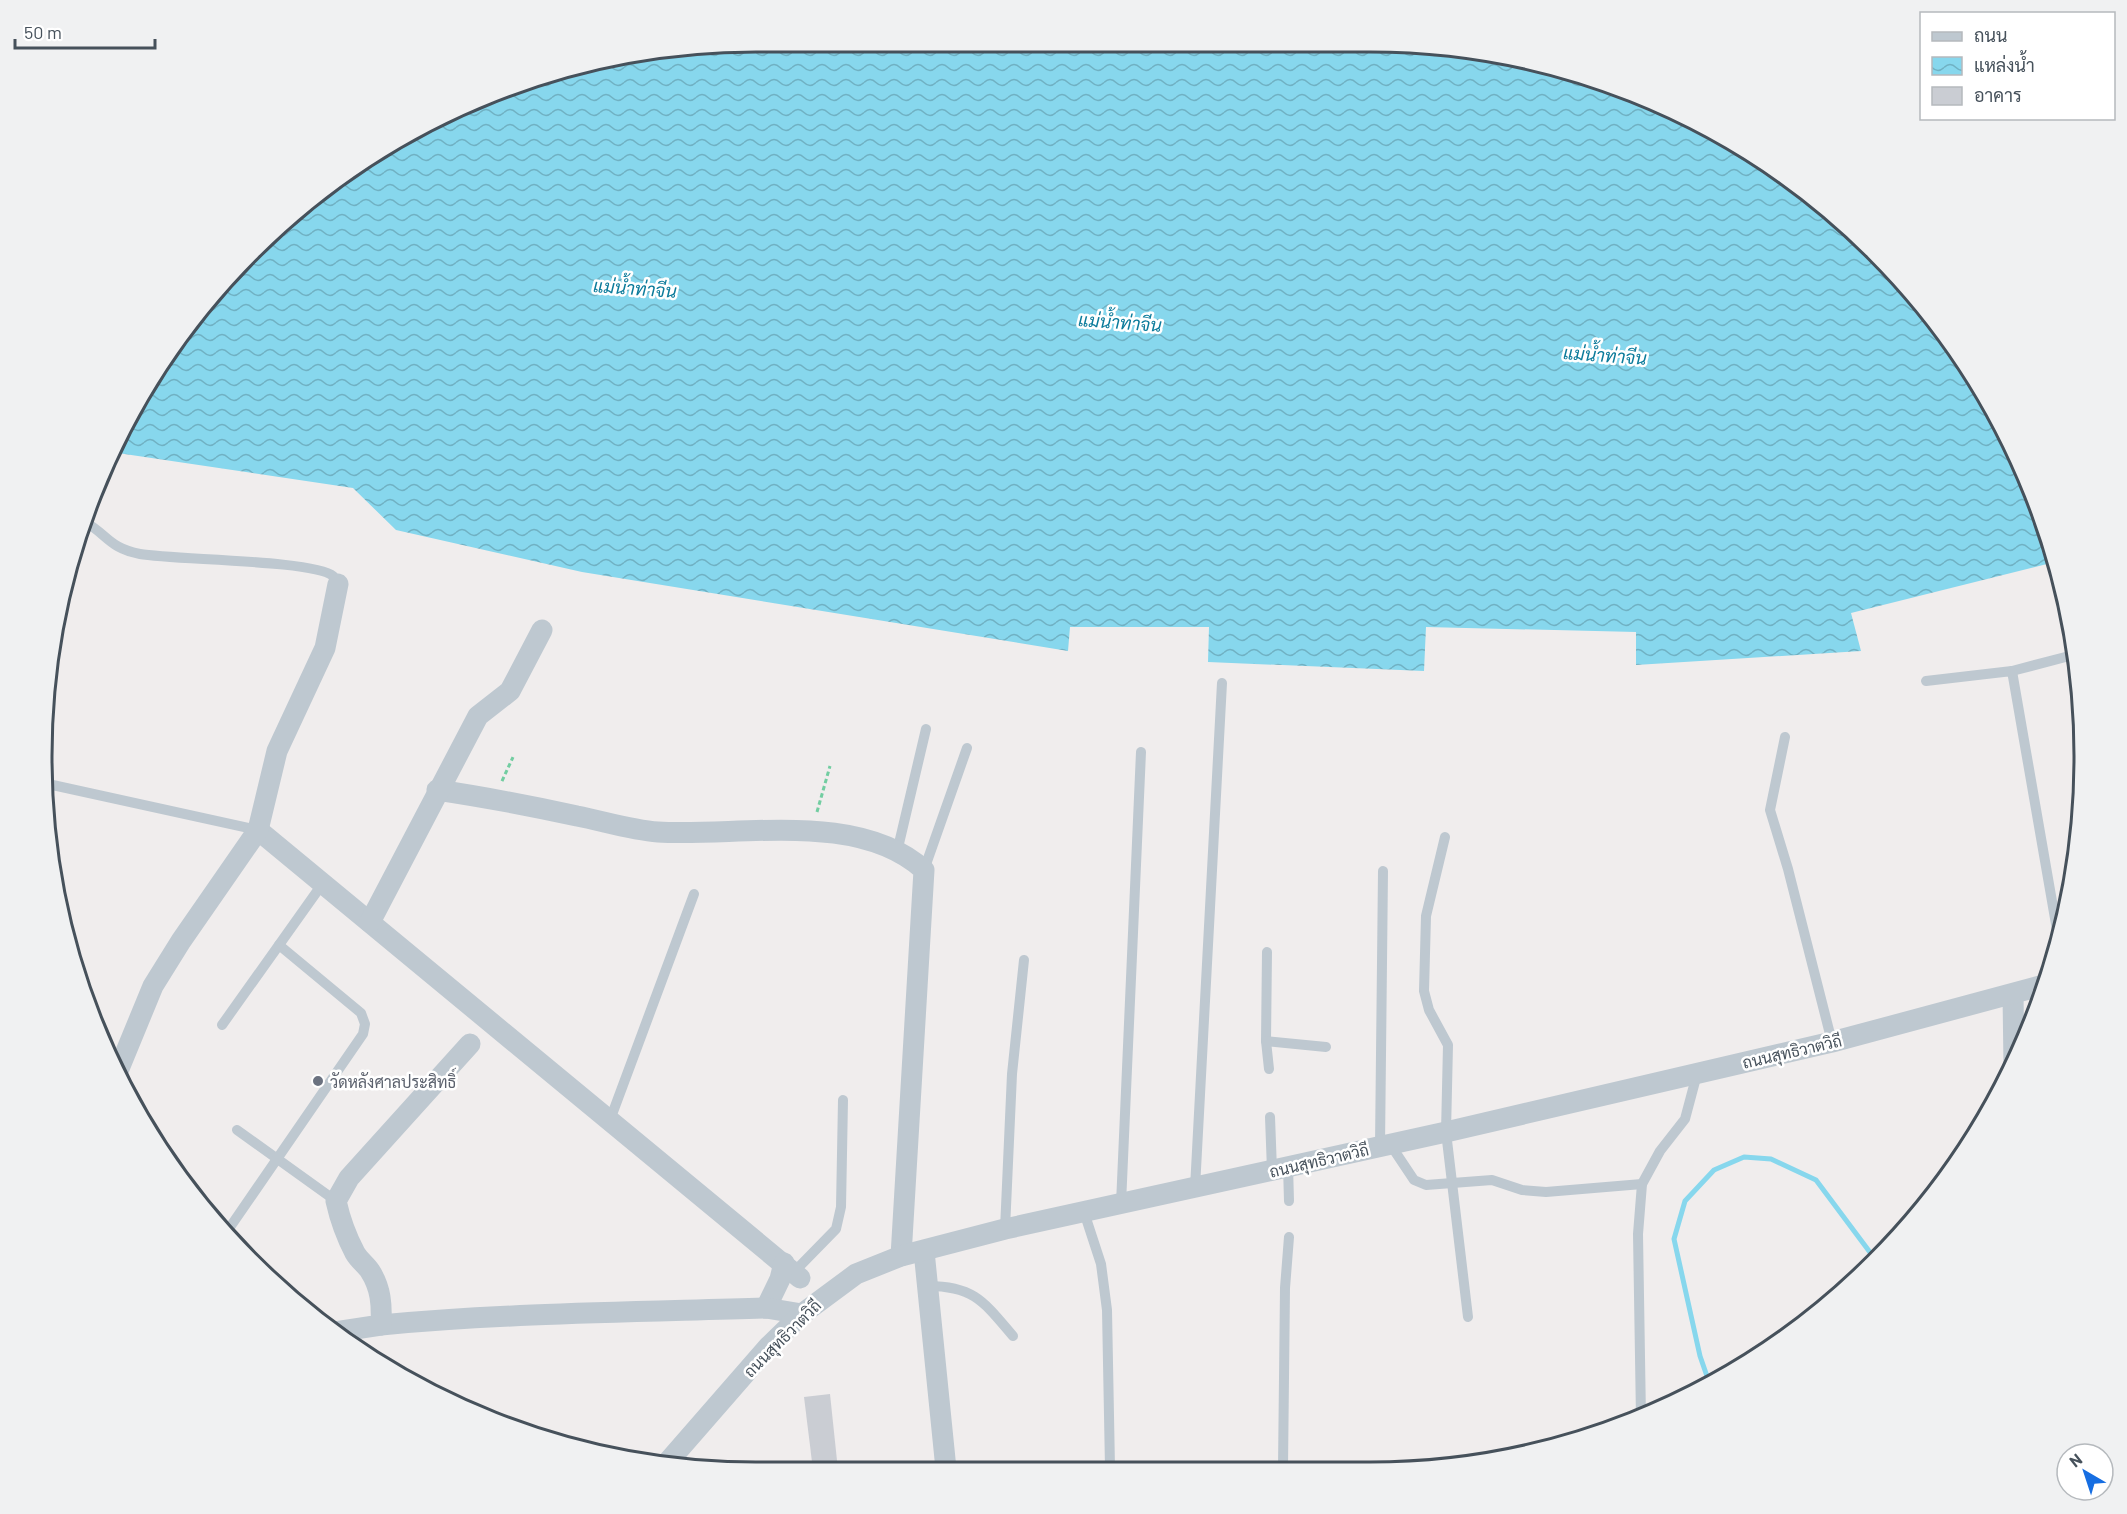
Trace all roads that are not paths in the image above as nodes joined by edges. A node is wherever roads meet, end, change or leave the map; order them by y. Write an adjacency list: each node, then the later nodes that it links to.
1 (91, 527): 2 (lane)
2 (338, 584): 14 (street)
3 (543, 630): 13 (street)
4 (2067, 657): 5 (lane)
5 (2012, 671): 6 (lane); 21 (lane)
6 (1926, 681)
7 (1222, 683): 47 (lane)
8 (926, 729): 16 (lane)
9 (1785, 737): 31 (lane)
10 (967, 748): 17 (lane)
11 (1141, 752): 50 (lane)
12 (53, 785): 14 (lane)
13 (437, 790): 16 (street); 22 (street)
14 (258, 830): 19 (street); 34 (street)
15 (1445, 837): 41 (lane)
16 (897, 852): 17 (street)
17 (924, 870): 56 (street)
18 (1383, 871): 42 (lane)
19 (323, 883): 22 (street); 23 (lane)
20 (694, 894): 39 (lane)
21 (2054, 921)
22 (370, 922): 28 (street)
23 (279, 945): 29 (lane); 43 (lane)
24 (1268, 952): 30 (lane)
25 (1024, 960): 53 (lane)
26 (2035, 988): 27 (street, ถนนสุทธิวาตวิถี)
27 (2013, 994): 31 (street, ถนนสุทธิวาตวิถี); 32 (street)
28 (490, 1021): 39 (street); 48 (street)
29 (222, 1024)
30 (1266, 1041): 33 (lane); 35 (lane)
31 (1832, 1042): 36 (street, ถนนสุทธิวาตวิถี)
32 (2014, 1043)
33 (1326, 1047)
34 (122, 1062)
35 (1269, 1069)
36 (1697, 1074): 41 (street, ถนนสุทธิวาตวิถี); 46 (lane)
37 (843, 1100): 57 (lane)
38 (1270, 1117): 44 (lane)
39 (610, 1120): 57 (street)
40 (237, 1130): 43 (lane)
41 (1446, 1132): 42 (street, ถนนสุทธิวาตวิถี); 45 (lane)
42 (1385, 1145): 44 (street, ถนนสุทธิวาตวิถี); 45 (lane)
43 (277, 1158): 48 (lane); 52 (lane)
44 (1280, 1168): 47 (street, ถนนสุทธิวาตวิถี); 49 (lane)
45 (1454, 1183): 46 (lane); 61 (lane)
46 (1642, 1184): 65 (lane)
47 (1195, 1188): 50 (street, ถนนสุทธิวาตวิถี)
48 (336, 1201): 62 (street)
49 (1289, 1201)
50 (1120, 1204): 51 (street, ถนนสุทธิวาตวิถี)
51 (1084, 1212): 53 (street, ถนนสุทธิวาตวิถี); 68 (lane)
52 (231, 1226)
53 (1005, 1229): 55 (street, ถนนสุทธิวาตวิถี)
54 (1289, 1237): 69 (lane)
55 (924, 1251): 56 (street, ถนนสุทธิวาตวิถี); 58 (street)
56 (901, 1256): 57 (street, ถนนสุทธิวาตวิถี)
57 (802, 1279): 59 (street); 60 (street, ถนนสุทธิวาตวิถี)
58 (928, 1286): 64 (lane); 67 (street)
59 (766, 1308): 60 (street); 62 (street)
60 (802, 1314): 66 (street, ถนนสุทธิวาตวิถี)
61 (1468, 1317)
62 (381, 1325): 63 (street)
63 (348, 1330)
64 (1013, 1336)
65 (1641, 1408)
66 (673, 1456)
67 (945, 1462)
68 (1110, 1462)
69 (1283, 1462)

